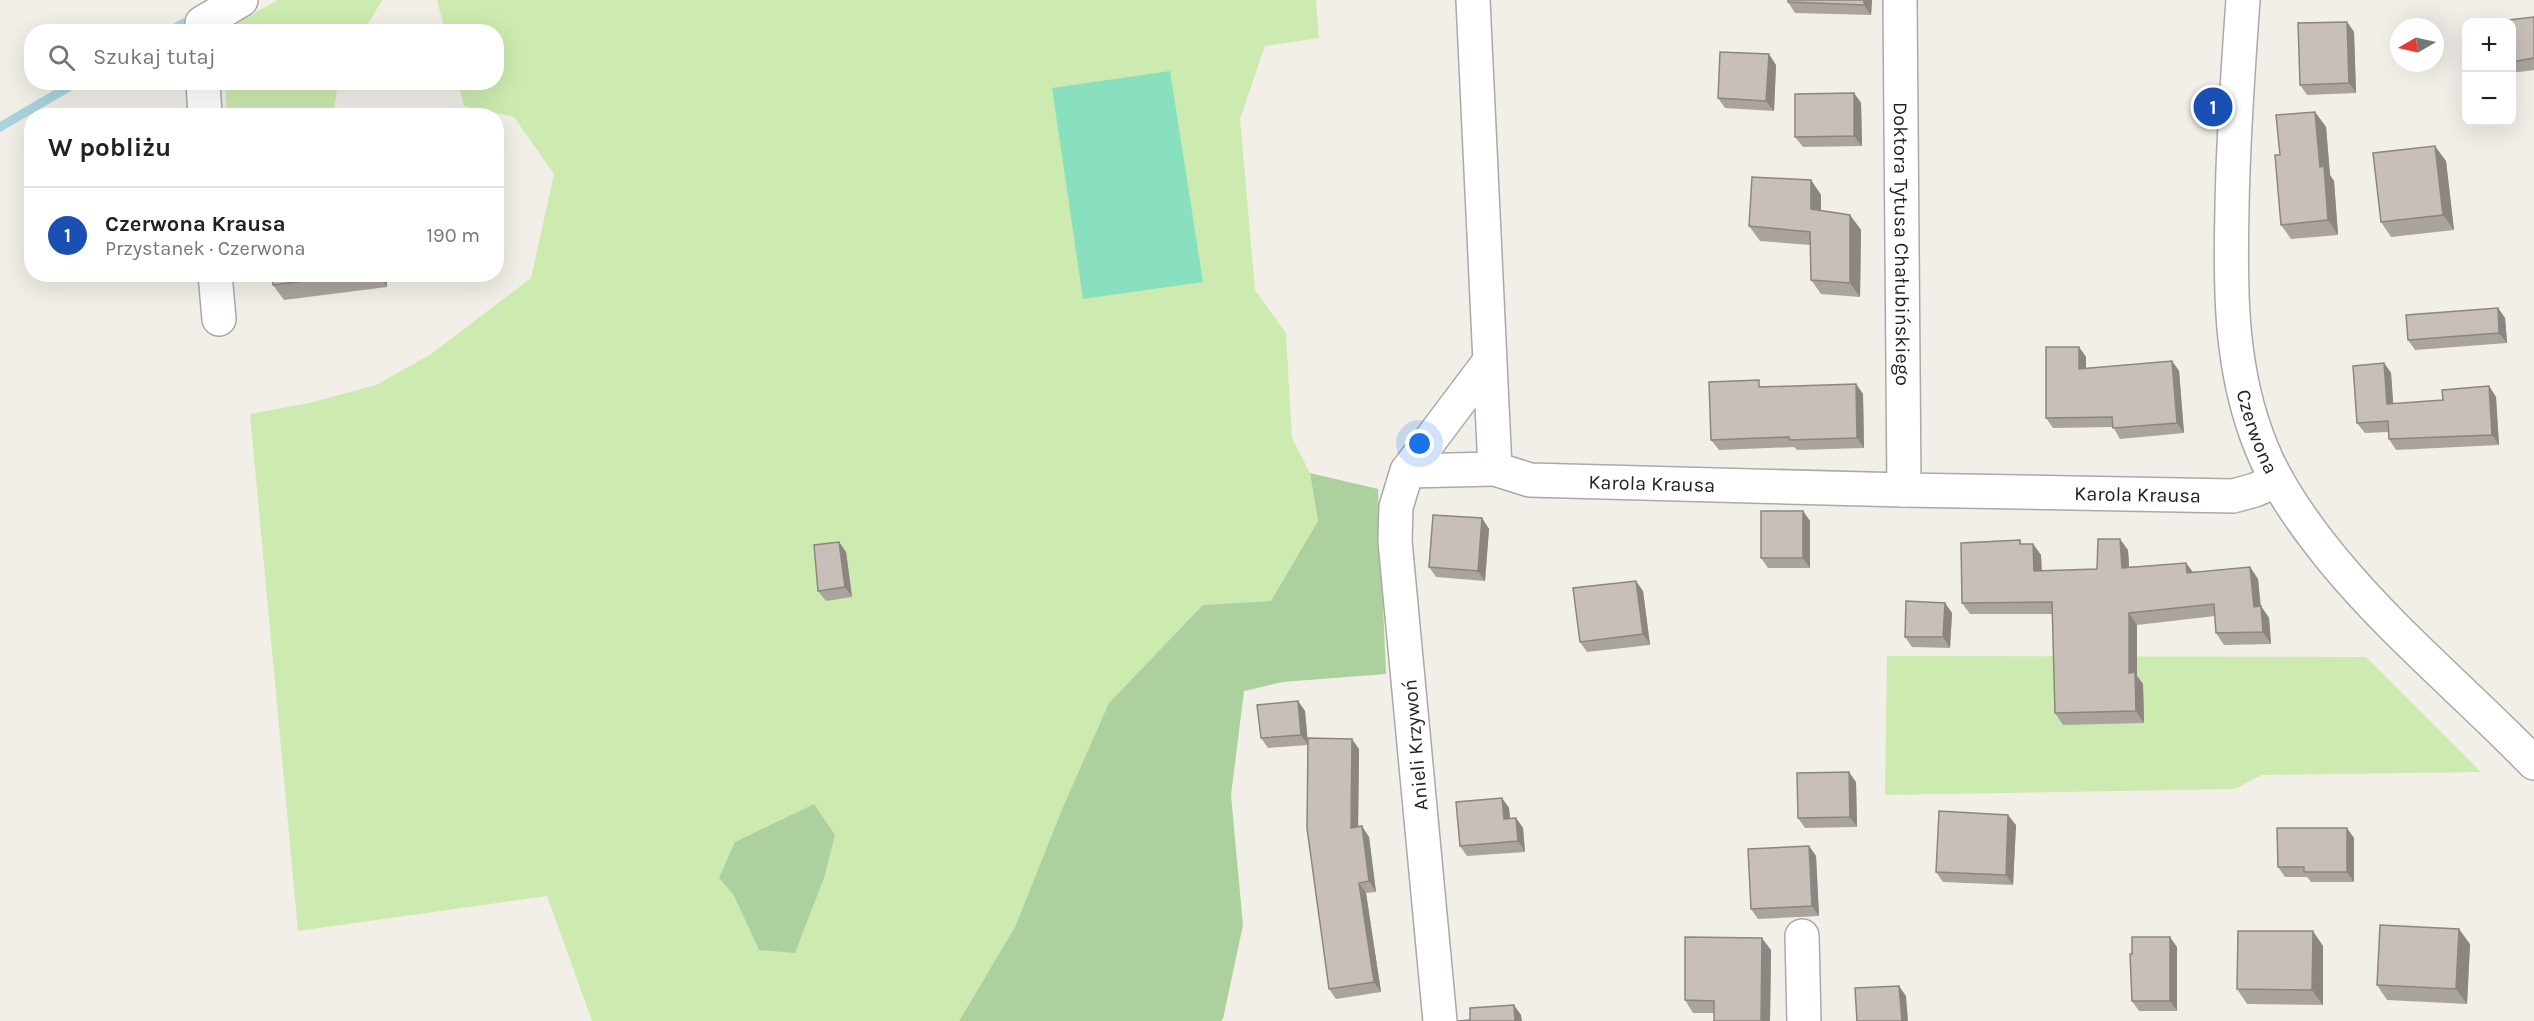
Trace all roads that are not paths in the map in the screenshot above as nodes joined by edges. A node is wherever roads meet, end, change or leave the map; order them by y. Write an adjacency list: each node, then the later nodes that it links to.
1 (241, 0): 5 (street)
2 (1473, 0): 10 (street)
3 (1900, 0): 14 (street, Doktora Tytusa Chałubińskiego)
4 (2243, 0): 13 (street, Czerwona)
5 (202, 18)
6 (203, 90): 7 (street)
7 (205, 108)
8 (216, 282): 9 (street)
9 (219, 319)
10 (1489, 362): 11 (street); 12 (street, Anieli Krzywoń)
11 (1495, 469): 12 (street); 14 (street, Karola Krausa)
12 (1407, 471): 17 (street, Anieli Krzywoń)
13 (2277, 480): 14 (street, Karola Krausa); 15 (street, Czerwona)
14 (1904, 490)
15 (2534, 763)
16 (1802, 936): 18 (street)
17 (1440, 1021)
18 (1804, 1021)

